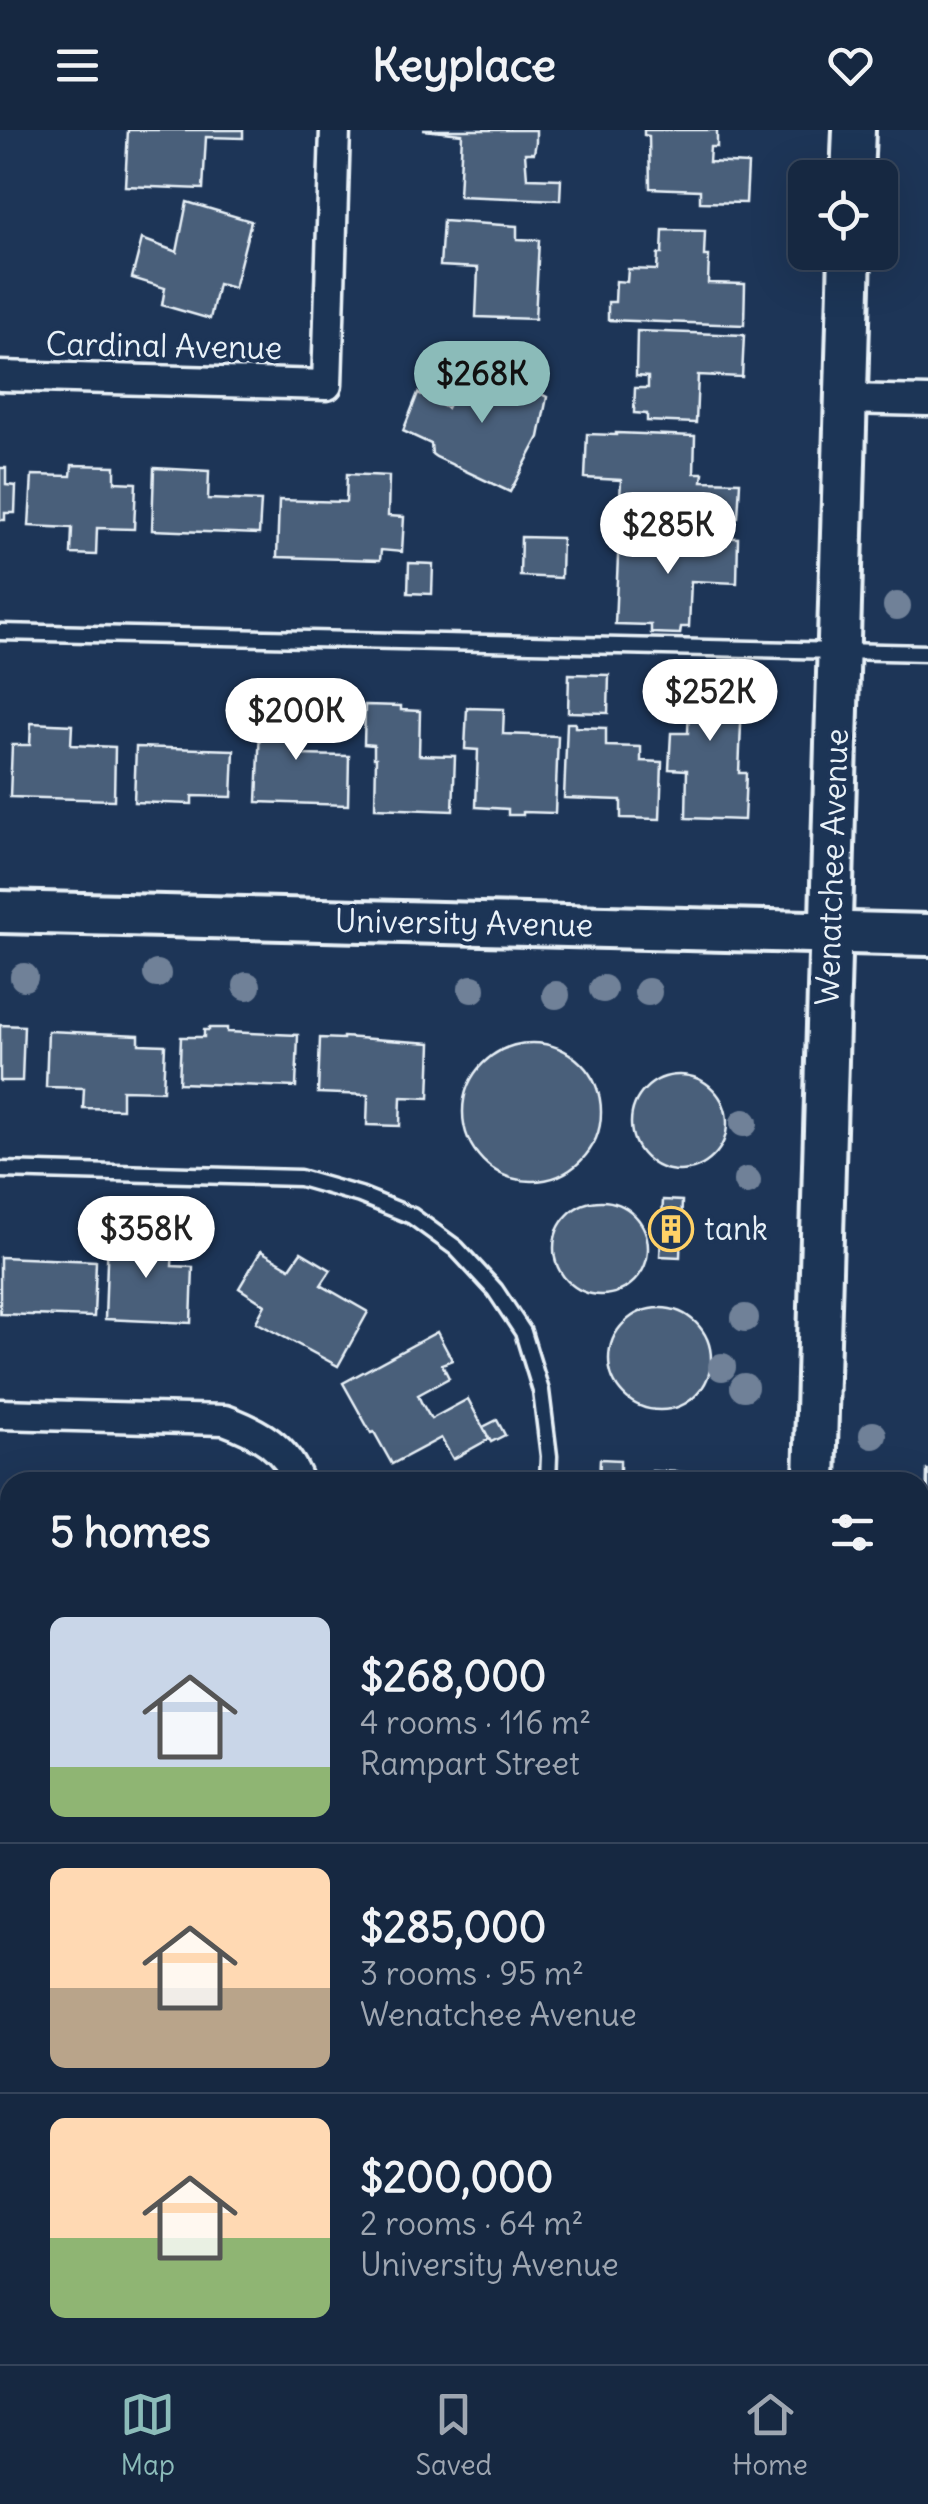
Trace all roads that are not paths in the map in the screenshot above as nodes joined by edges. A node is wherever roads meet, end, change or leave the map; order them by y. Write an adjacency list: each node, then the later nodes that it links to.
1 (335, 130): 5 (street, Cardinal Avenue)
2 (854, 130): 3 (street)
3 (853, 160)
4 (850, 270): 6 (street, Wenatchee Avenue)
5 (0, 376)
6 (846, 399): 7 (street); 9 (street, Wenatchee Avenue)
7 (928, 401)
8 (0, 632): 9 (lane)
9 (838, 651): 10 (lane); 12 (street, Wenatchee Avenue)
10 (928, 653)
11 (0, 912): 12 (street, University Avenue)
12 (830, 932): 13 (street, University Avenue); 18 (street, Wenatchee Avenue)
13 (928, 935)
14 (0, 1170): 17 (lane)
15 (0, 1414): 16 (street)
16 (293, 1472)
17 (548, 1472)
18 (814, 1472)

